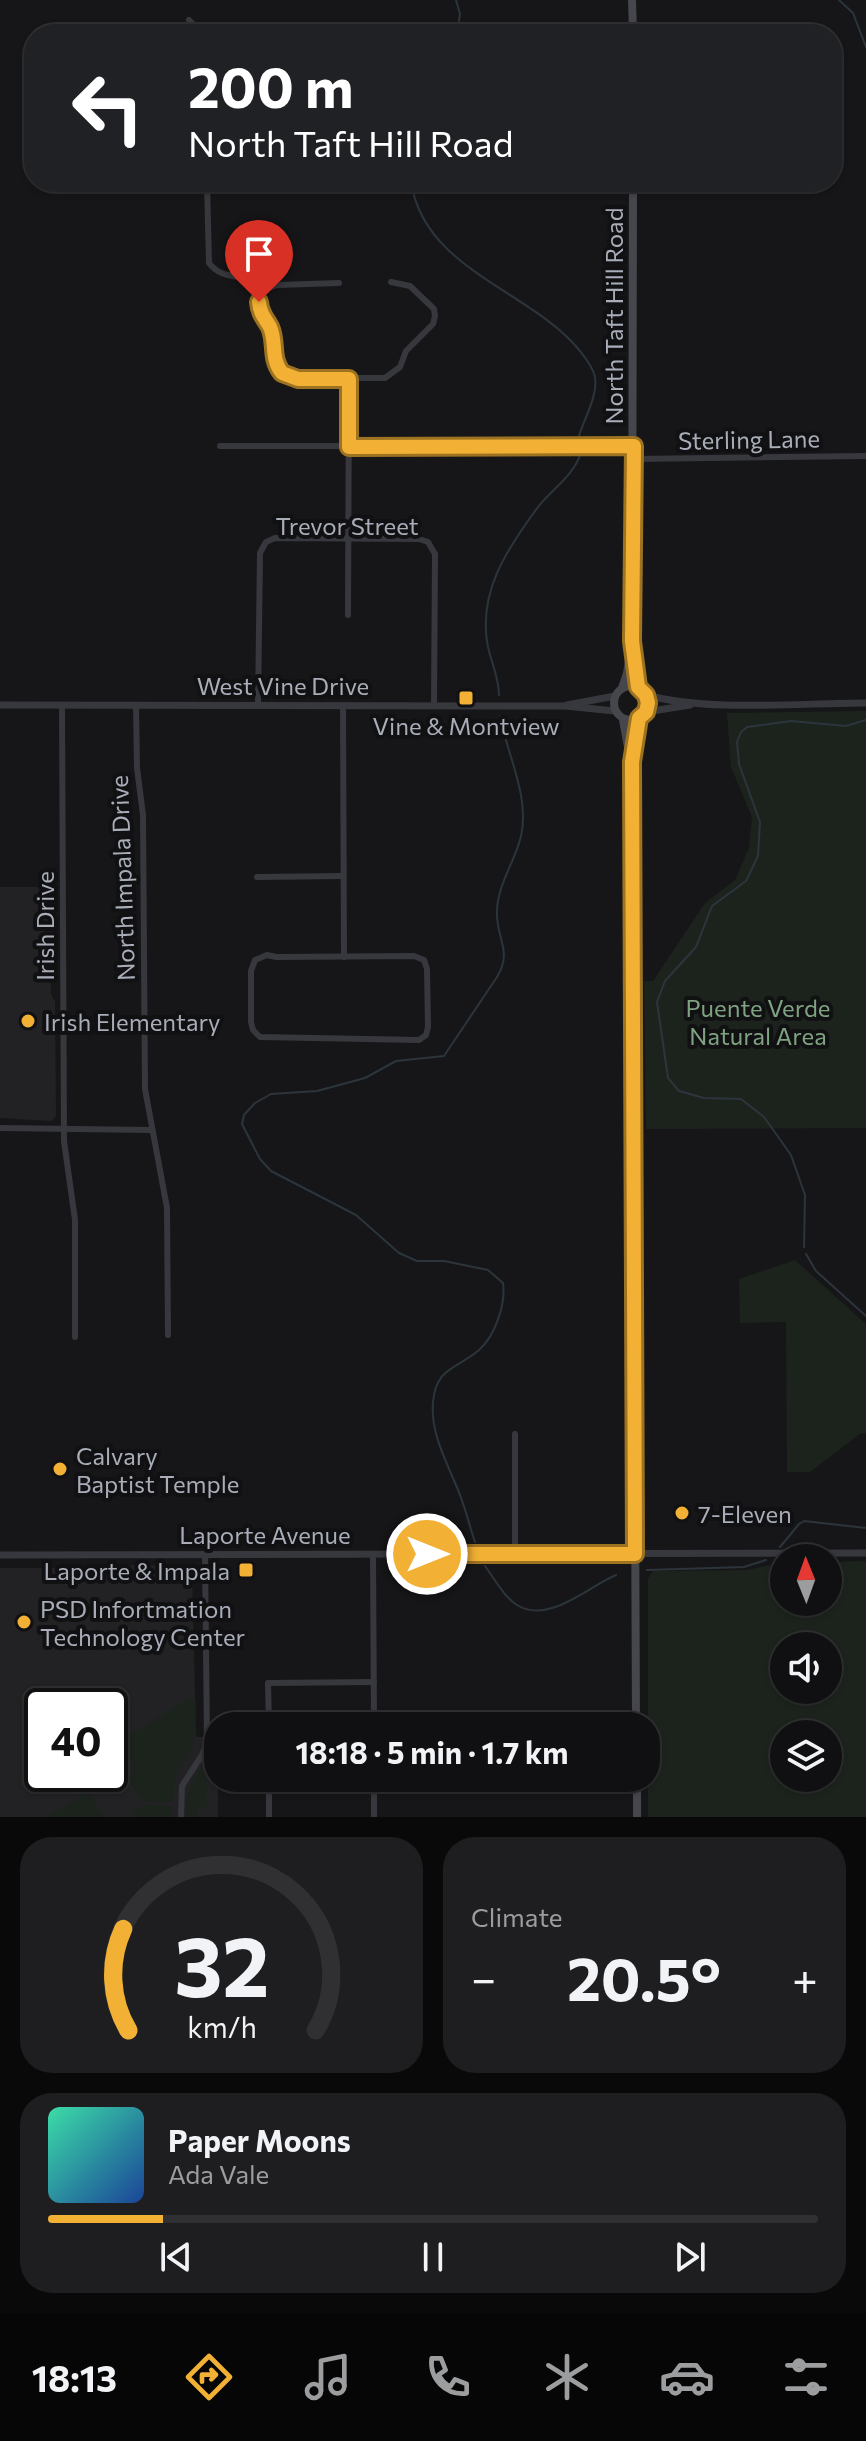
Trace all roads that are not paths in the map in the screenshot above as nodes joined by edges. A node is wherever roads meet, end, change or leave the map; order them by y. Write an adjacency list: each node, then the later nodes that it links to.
1 (632, 0): 4 (main road)
2 (189, 20): 3 (street)
3 (193, 24)
4 (633, 24)
5 (207, 192): 9 (street)
6 (633, 192): 12 (main road, North Taft Hill Road)
7 (391, 282): 10 (street)
8 (339, 283): 9 (street)
9 (266, 290): 10 (street)
10 (349, 379): 13 (street)
11 (220, 446): 13 (street)
12 (634, 446): 13 (street); 15 (main road, North Taft Hill Road)
13 (349, 447): 16 (street)
14 (866, 456): 15 (street, Sterling Lane)
15 (634, 459): 18 (main road, North Taft Hill Road)
16 (348, 538): 17 (street); 28 (street, Trevor Street); 30 (street, Trevor Street)
17 (348, 615)
18 (632, 641): 19 (main road, North Taft Hill Road); 20 (main road, North Taft Hill Road)
19 (638, 687): 20 (main road); 21 (main road)
20 (622, 688): 22 (main road)
21 (646, 695): 24 (street); 33 (main road)
22 (615, 696): 31 (street, West Vine Drive); 32 (main road)
23 (866, 703): 24 (street)
24 (696, 704): 33 (street)
25 (0, 705): 26 (street, West Vine Drive)
26 (62, 705): 27 (street, West Vine Drive); 40 (street, Irish Drive)
27 (136, 705): 28 (street, West Vine Drive); 41 (street, North Impala Drive)
28 (258, 706): 29 (street, West Vine Drive)
29 (343, 706): 30 (street, West Vine Drive); 36 (street)
30 (434, 706): 31 (street, West Vine Drive)
31 (565, 706): 32 (street, West Vine Drive)
32 (615, 711): 34 (main road)
33 (643, 715): 34 (main road); 35 (main road)
34 (623, 720): 35 (main road)
35 (632, 762): 49 (main road)
36 (343, 876): 37 (street); 38 (street)
37 (257, 877)
38 (344, 957): 38 (street)
39 (0, 1128): 40 (street)
40 (64, 1130): 41 (street); 43 (street, Irish Drive)
41 (151, 1130): 42 (street, North Impala Drive)
42 (168, 1335)
43 (75, 1337)
44 (515, 1434): 48 (street)
45 (866, 1553): 49 (street, Laporte Avenue)
46 (205, 1554): 47 (street, Laporte Avenue); 50 (street, Laporte Avenue); 58 (street)
47 (373, 1554): 48 (street, Laporte Avenue); 51 (street)
48 (515, 1554): 49 (street, Laporte Avenue)
49 (635, 1554): 54 (main road)
50 (0, 1555)
51 (374, 1682): 52 (street); 53 (street)
52 (269, 1712)
53 (374, 1712)
54 (636, 1712)
55 (269, 1792): 59 (street)
56 (374, 1792): 60 (street)
57 (637, 1792): 61 (main road)
58 (181, 1817)
59 (269, 1817)
60 (374, 1817)
61 (637, 1817)

